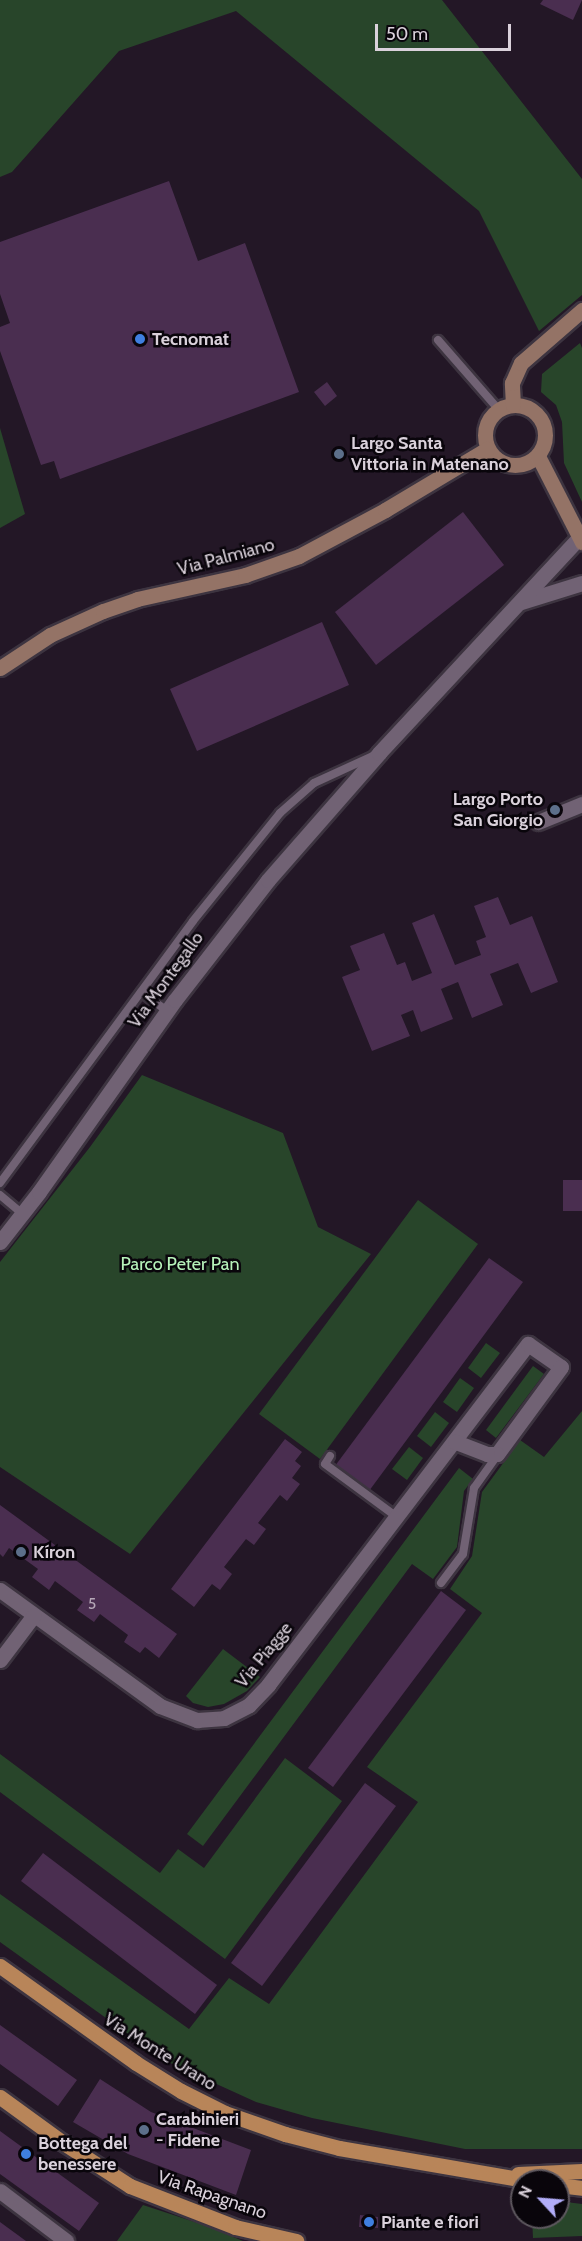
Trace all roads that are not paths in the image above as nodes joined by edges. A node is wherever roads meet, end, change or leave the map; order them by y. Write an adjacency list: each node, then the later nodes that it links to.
1 (582, 310): 3 (street)
2 (438, 340): 3 (lane)
3 (506, 407): 4 (street); 5 (street)
4 (487, 449): 5 (street); 9 (street, Via Palmiano)
5 (538, 456): 6 (street)
6 (581, 539): 8 (street, Via Montegallo)
7 (582, 583): 8 (street, Via Montegallo)
8 (521, 602): 10 (street, Via Montegallo)
9 (0, 668)
10 (379, 753): 13 (lane, Via Montegallo); 14 (street, Via Montegallo)
11 (582, 804): 12 (street)
12 (538, 822)
13 (141, 992): 14 (lane); 15 (lane, Via Montegallo)
14 (167, 1011): 17 (street, Via Montegallo)
15 (0, 1184)
16 (0, 1195): 17 (lane)
17 (23, 1214): 18 (street, Via Montegallo)
18 (0, 1242)
19 (455, 1442): 20 (street); 20 (street, Via Piagge); 22 (street, Via Piagge)
20 (500, 1451): 23 (lane)
21 (330, 1456): 22 (lane)
22 (397, 1517): 25 (street, Via Piagge)
23 (441, 1583)
24 (0, 1590): 25 (street, Via Piagge)
25 (34, 1615): 26 (street)
26 (0, 1660)
27 (0, 1965): 30 (main road, Via Monte Urano)
28 (0, 2097): 33 (main road, Via Rapagnano)
29 (582, 2171): 30 (main road)
30 (491, 2175): 31 (main road)
31 (510, 2178)
32 (0, 2191): 34 (street)
33 (235, 2227): 35 (main road); 36 (main road, Via Rapagnano)
34 (66, 2241)
35 (259, 2241)
36 (296, 2241)

